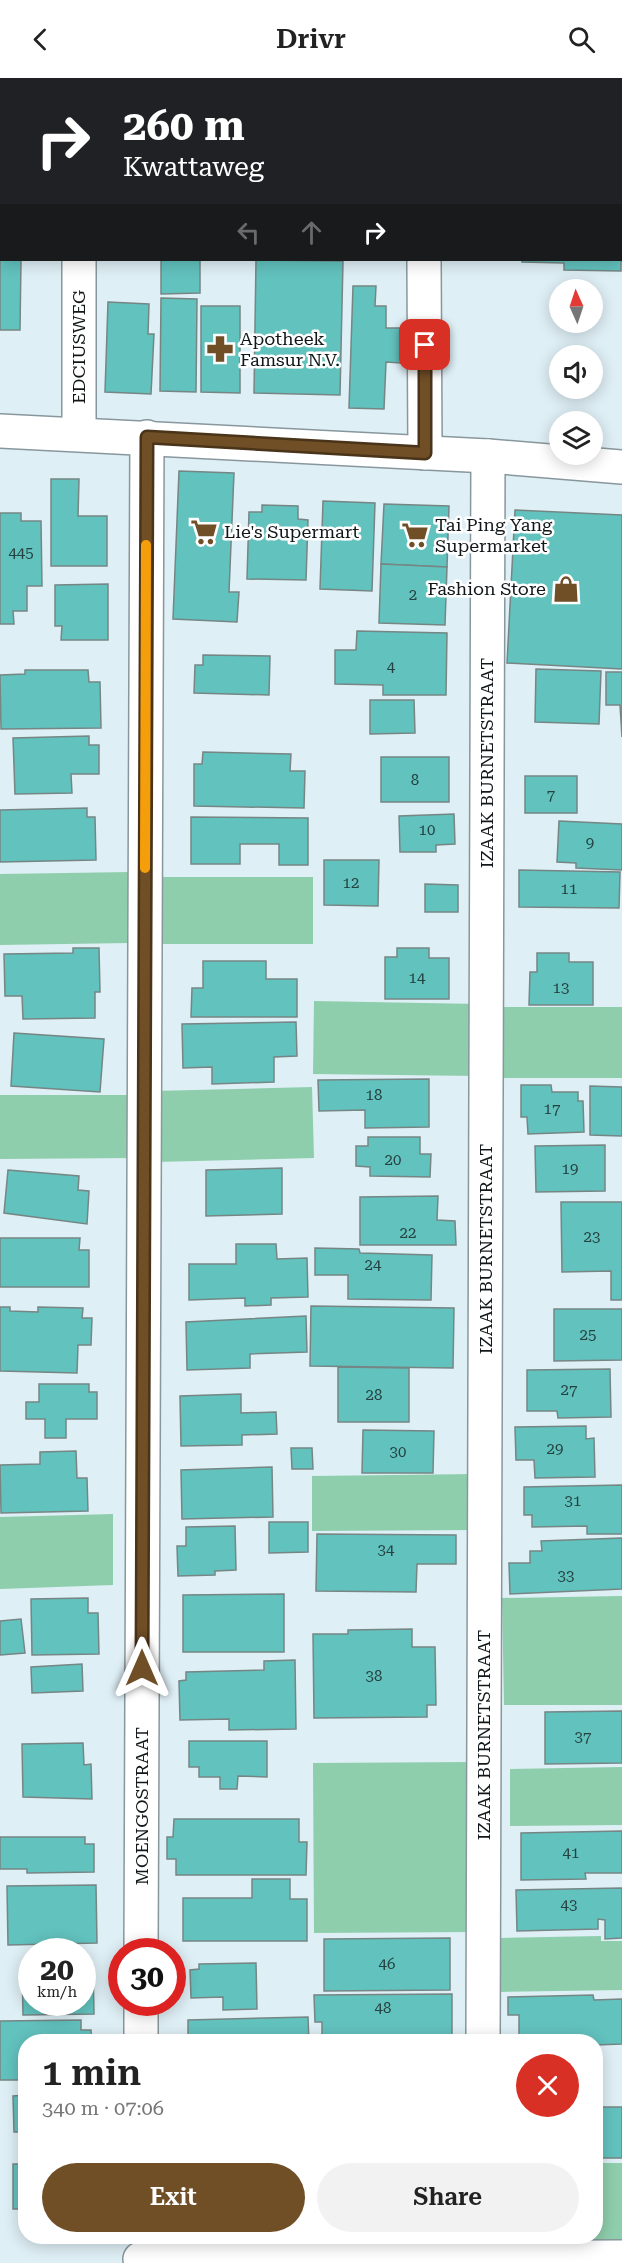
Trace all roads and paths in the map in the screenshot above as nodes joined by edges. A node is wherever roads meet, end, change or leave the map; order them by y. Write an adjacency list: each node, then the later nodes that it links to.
1 (79, 261): 4 (street, EDCIUSWEG)
2 (424, 261): 6 (street)
3 (0, 431): 4 (street)
4 (79, 434): 5 (street)
5 (147, 437): 6 (street); 9 (street, MOENGOSTRAAT)
6 (425, 453): 7 (street)
7 (488, 456): 8 (street); 12 (street, IZAAK BURNETSTRAAT)
8 (622, 467)
9 (141, 1938)
10 (141, 2016): 11 (street)
11 (141, 2034)
12 (483, 2034)
13 (482, 2252): 14 (street); 15 (street)
14 (140, 2253)
15 (622, 2258)

